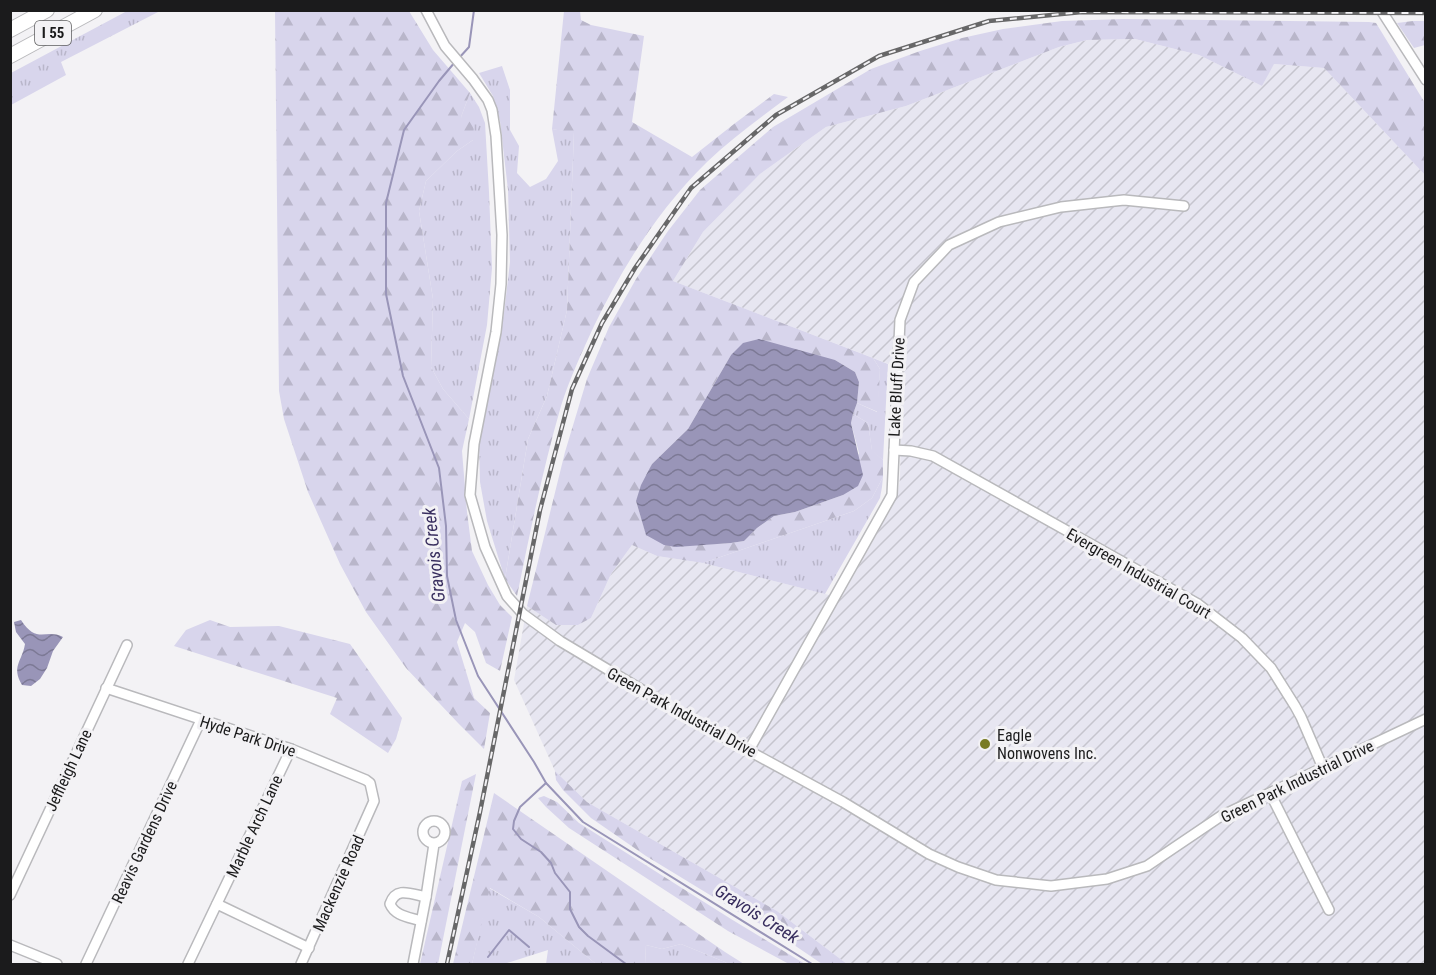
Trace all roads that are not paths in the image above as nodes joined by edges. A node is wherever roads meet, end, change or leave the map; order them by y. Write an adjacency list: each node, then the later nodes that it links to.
1 (47, 10): 5 (highway, I 55)
2 (95, 10): 6 (highway, I 55)
3 (426, 10): 16 (street, Green Park Industrial Drive)
4 (1381, 10): 7 (street)
5 (10, 30)
6 (10, 56)
7 (1425, 80)
8 (1184, 206): 9 (street, Lake Bluff Drive)
9 (894, 450): 16 (street, Lake Bluff Drive); 17 (street, Evergreen Industrial Court)
10 (128, 645): 11 (street, Jeffleigh Lane)
11 (106, 688): 12 (street, Hyde Park Drive); 21 (street, Jeffleigh Lane)
12 (201, 720): 15 (street, Hyde Park Drive); 29 (street, Reavis Gardens Drive)
13 (1422, 720): 14 (street); 17 (street, Green Park Industrial Drive)
14 (1425, 732)
15 (291, 749): 19 (street, Hyde Park Drive); 23 (street, Marble Arch Lane)
16 (749, 750): 18 (street, Green Park Industrial Drive)
17 (1323, 768): 18 (street, Green Park Industrial Drive)
18 (1270, 793): 24 (street)
19 (374, 801): 27 (street, Mackenzie Road)
20 (434, 844): 22 (street)
21 (10, 895)
22 (426, 897): 25 (street); 25 (street)
23 (217, 904): 27 (street); 30 (street, Marble Arch Lane)
24 (1329, 910)
25 (421, 921): 32 (street)
26 (10, 945): 28 (street)
27 (309, 948): 31 (street, Mackenzie Road)
28 (57, 964)
29 (86, 964)
30 (188, 964)
31 (301, 964)
32 (413, 964)

